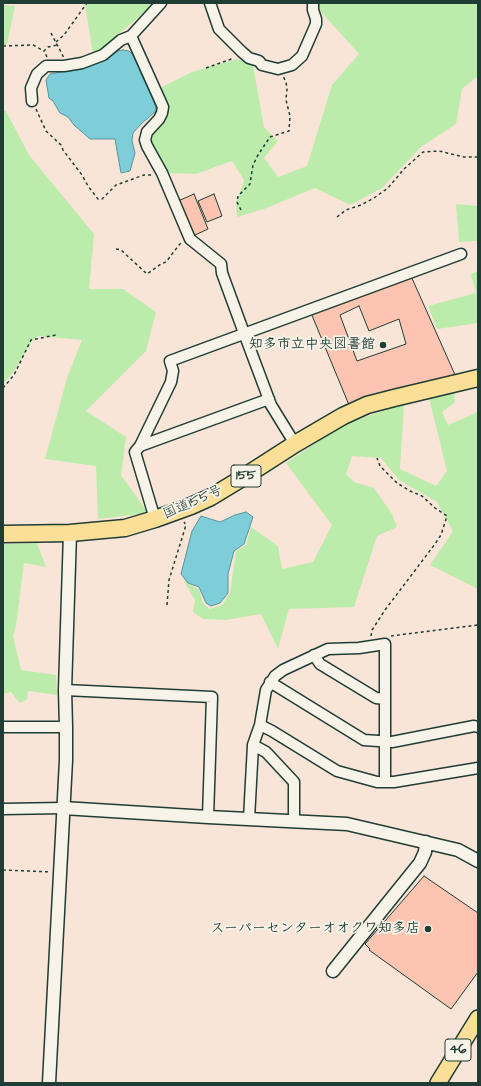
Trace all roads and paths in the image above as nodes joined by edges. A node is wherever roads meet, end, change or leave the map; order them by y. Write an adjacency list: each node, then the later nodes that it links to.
1 (87, 3): 7 (path)
2 (161, 3): 6 (street)
3 (210, 3): 11 (street)
4 (313, 3): 15 (street)
5 (51, 33): 7 (path)
6 (131, 36): 13 (street); 18 (street)
7 (56, 42): 8 (path)
8 (58, 45): 10 (path); 13 (path)
9 (3, 46): 10 (path)
10 (44, 51): 12 (path)
11 (242, 52): 14 (path); 15 (street)
12 (51, 66): 13 (street); 16 (street)
13 (66, 66)
14 (206, 68)
15 (278, 69): 19 (path)
16 (32, 101): 18 (path)
17 (478, 157): 20 (path)
18 (162, 173): 21 (street)
19 (241, 210)
20 (337, 217)
21 (190, 239): 22 (path); 24 (street)
22 (116, 249)
23 (461, 254): 24 (street)
24 (244, 333): 28 (street); 30 (street)
25 (56, 335): 27 (path)
26 (478, 378): 29 (highway, 国道155号 / 155)
27 (3, 388)
28 (269, 398): 29 (street); 30 (street)
29 (295, 444): 32 (highway, 国道155号 / 155)
30 (140, 446): 33 (street)
31 (377, 458): 39 (path)
32 (180, 510): 33 (highway, 国道155号 / 155); 36 (path)
33 (156, 519): 34 (highway, 国道155号 / 155)
34 (70, 533): 35 (highway, 国道155号 / 155); 42 (street)
35 (3, 534)
36 (166, 605)
37 (478, 625): 38 (path)
38 (385, 644): 39 (street); 43 (street)
39 (373, 646): 40 (street)
40 (314, 654): 41 (street); 43 (street)
41 (270, 682): 44 (street); 48 (street)
42 (65, 690): 46 (street); 54 (street)
43 (385, 699): 48 (street)
44 (260, 725): 49 (street); 51 (street)
45 (3, 727): 46 (street)
46 (66, 727): 53 (street)
47 (478, 727): 48 (street)
48 (384, 742): 51 (street)
49 (252, 745): 55 (street); 56 (street)
50 (478, 768): 51 (street)
51 (385, 782)
52 (3, 808): 53 (street)
53 (63, 808): 54 (street); 60 (street)
54 (208, 817): 55 (street)
55 (249, 819): 56 (street)
56 (294, 822): 57 (street)
57 (426, 842): 58 (street); 61 (street)
58 (478, 861)
59 (3, 870): 60 (path)
60 (60, 872): 63 (street)
61 (333, 971)
62 (478, 1018): 64 (main road, 46)
63 (49, 1083)
64 (438, 1083)

